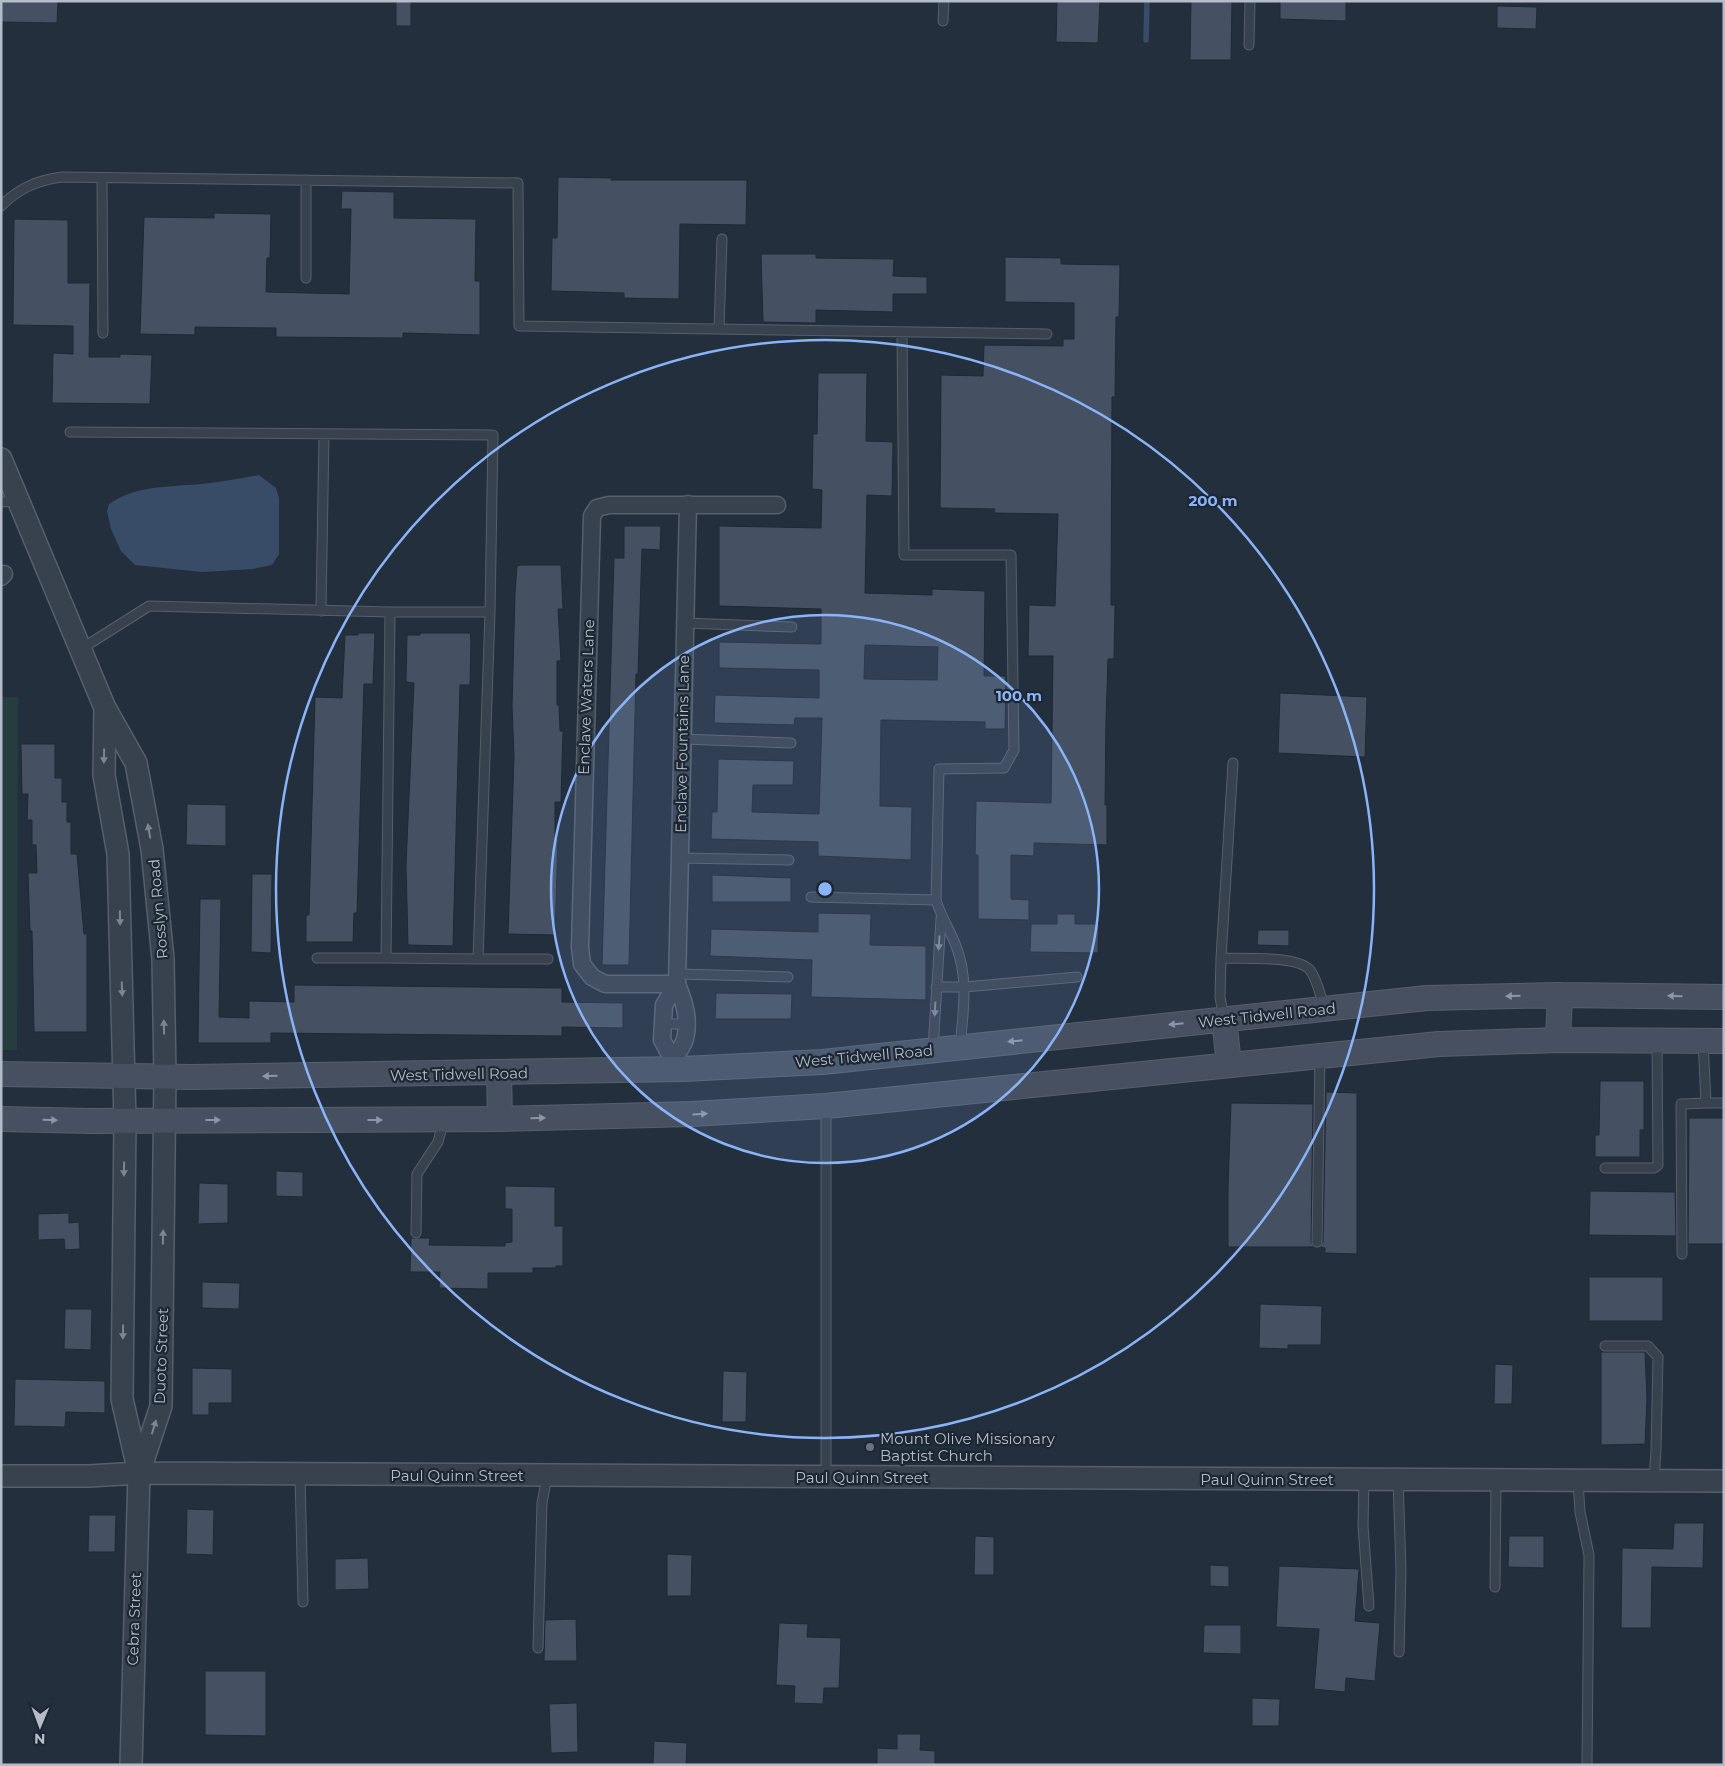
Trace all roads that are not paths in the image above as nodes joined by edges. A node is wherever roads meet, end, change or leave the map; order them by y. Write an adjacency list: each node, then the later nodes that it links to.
1 (944, 1): 3 (lane)
2 (1250, 1): 4 (lane)
3 (943, 20)
4 (1249, 45)
5 (102, 178): 6 (lane); 7 (lane); 12 (lane)
6 (306, 180): 9 (lane); 10 (lane)
7 (2, 205)
8 (722, 239): 10 (lane)
9 (306, 278)
10 (719, 329): 11 (lane)
11 (902, 332): 13 (lane); 33 (lane)
12 (103, 333)
13 (1047, 334)
14 (70, 432): 15 (lane)
15 (324, 434): 20 (lane); 22 (lane)
16 (1, 459): 17 (street, Rosslyn Road)
17 (10, 501): 25 (street, Rosslyn Road)
18 (688, 504): 19 (street, Enclave Waters Lane); 23 (street, Enclave Fountains Lane); 42 (street, Enclave Waters Lane)
19 (777, 506)
20 (320, 611): 21 (lane); 25 (lane)
21 (390, 612): 22 (lane); 36 (lane)
22 (490, 612): 38 (lane)
23 (685, 623): 24 (lane); 27 (street, Enclave Fountains Lane)
24 (792, 626)
25 (81, 649): 26 (street, Rosslyn Road)
26 (105, 708): 61 (street, Rosslyn Road, one-way to 61); 62 (street, Rosslyn Road, one-way to 26)
27 (682, 739): 28 (lane); 30 (street, Enclave Fountains Lane)
28 (791, 743)
29 (1233, 763): 37 (lane)
30 (680, 858): 31 (lane); 42 (street, Enclave Fountains Lane)
31 (789, 860)
32 (811, 897): 33 (lane)
33 (936, 900): 34 (lane)
34 (941, 918): 43 (lane, one-way to 43); 44 (lane)
35 (317, 958): 36 (lane)
36 (386, 958): 38 (lane)
37 (1222, 958): 47 (lane); 48 (lane)
38 (478, 959): 39 (lane)
39 (548, 960)
40 (788, 977): 42 (lane)
41 (1077, 977): 44 (lane)
42 (678, 979): 49 (street); 50 (street, Enclave Fountains Lane)
43 (936, 987): 44 (lane); 55 (lane, one-way to 55)
44 (965, 987): 54 (lane)
45 (1560, 995): 46 (main road, West Tidwell Road, one-way to 45); 47 (main road, West Tidwell Road, one-way to 47); 51 (main road)
46 (1724, 997)
47 (1324, 1010): 48 (main road, West Tidwell Road)
48 (1224, 1019): 54 (main road, West Tidwell Road, one-way to 54); 58 (main road)
49 (663, 1024): 50 (lane); 57 (street)
50 (686, 1024): 57 (street, Enclave Fountains Lane)
51 (1558, 1040): 53 (main road); 56 (main road)
52 (1713, 1040): 53 (main road); 63 (lane)
53 (1657, 1041): 71 (lane)
54 (960, 1047): 55 (main road, West Tidwell Road)
55 (933, 1050): 57 (main road, West Tidwell Road)
56 (1320, 1056): 58 (main road); 73 (lane)
57 (673, 1064): 59 (main road, West Tidwell Road)
58 (1229, 1064): 65 (main road)
59 (499, 1073): 62 (main road, West Tidwell Road, one-way to 62); 68 (main road)
60 (1, 1074): 61 (main road, West Tidwell Road)
61 (124, 1075): 62 (main road, West Tidwell Road); 69 (street, Rosslyn Road)
62 (165, 1076): 70 (street, Rosslyn Road)
63 (1706, 1103): 64 (lane); 74 (lane)
64 (1724, 1103)
65 (826, 1106): 68 (main road, one-way to 65); 80 (lane)
66 (1, 1118): 69 (main road, one-way to 69)
67 (444, 1119): 68 (main road); 70 (main road, one-way to 67); 72 (lane)
68 (500, 1119)
69 (125, 1121): 70 (main road); 76 (street, one-way to 76)
70 (164, 1121): 76 (street, Duoto Street, one-way to 70)
71 (1605, 1168)
72 (416, 1233)
73 (1317, 1242)
74 (1682, 1254)
75 (1605, 1346): 85 (lane)
76 (139, 1473): 77 (street, Paul Quinn Street); 78 (street, Paul Quinn Street); 92 (street, Cebra Street)
77 (300, 1474): 79 (street, Paul Quinn Street); 88 (lane)
78 (1, 1476)
79 (547, 1476): 80 (street, Paul Quinn Street); 90 (lane)
80 (826, 1477): 81 (street, Paul Quinn Street)
81 (1364, 1480): 82 (street, Paul Quinn Street); 89 (lane)
82 (1398, 1480): 83 (street, Paul Quinn Street); 91 (lane)
83 (1496, 1480): 84 (street, Paul Quinn Street); 87 (lane)
84 (1578, 1481): 85 (street, Paul Quinn Street); 93 (lane)
85 (1654, 1481): 86 (street, Paul Quinn Street)
86 (1724, 1481)
87 (1495, 1587)
88 (303, 1602)
89 (1369, 1606)
90 (538, 1648)
91 (1398, 1652)
92 (131, 1765)
93 (1587, 1765)

